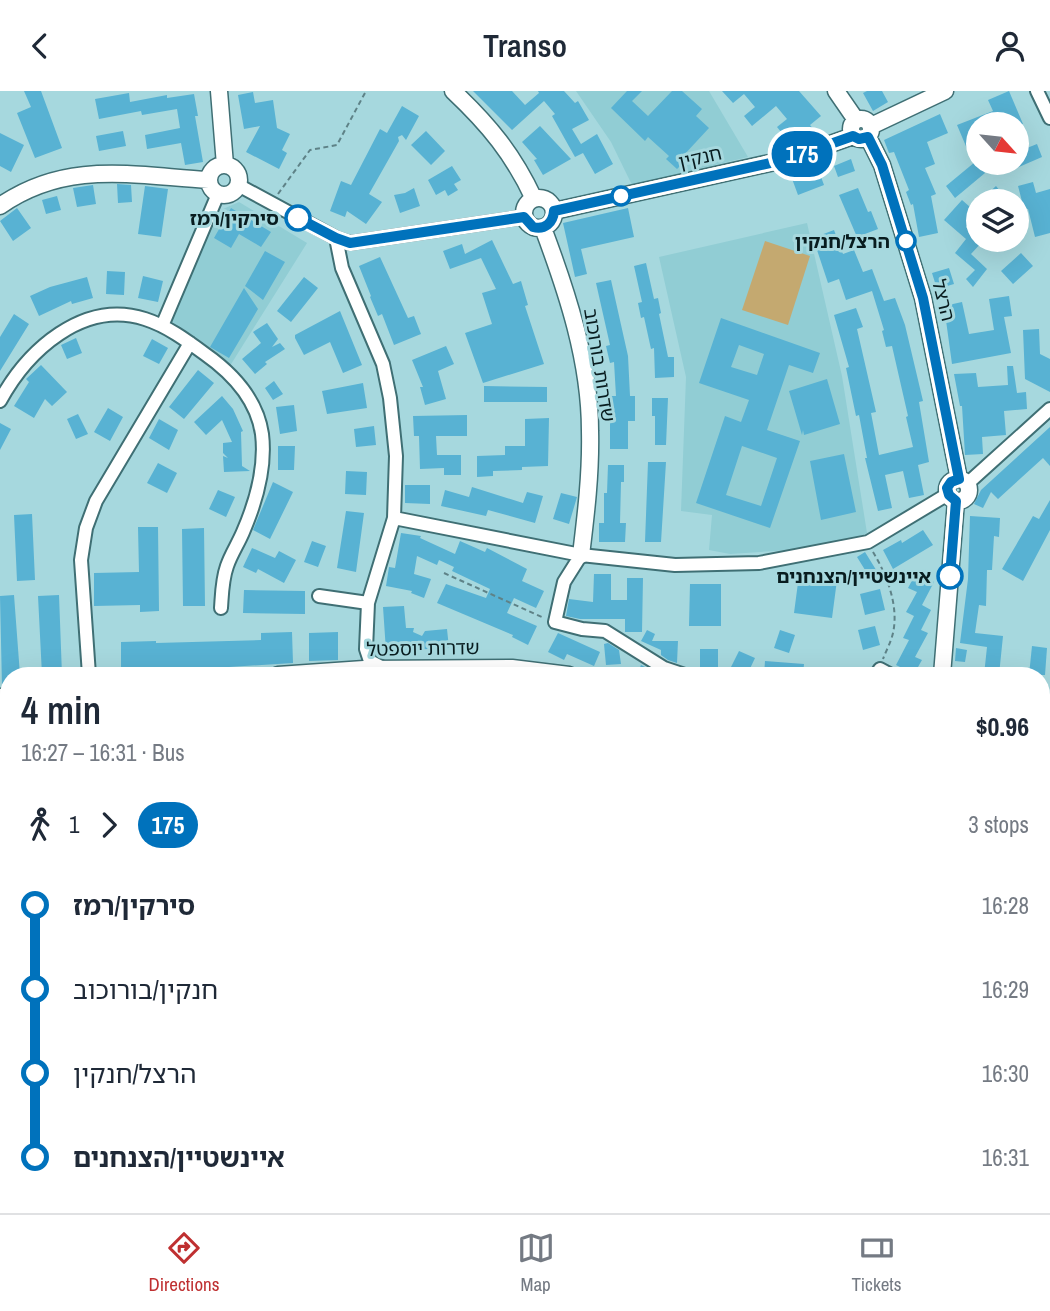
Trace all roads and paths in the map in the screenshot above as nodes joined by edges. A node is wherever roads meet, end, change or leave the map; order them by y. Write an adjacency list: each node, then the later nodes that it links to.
1 (219, 91): 9 (street)
2 (366, 91): 14 (path)
3 (453, 91): 13 (street)
4 (836, 91): 8 (street, הרצל)
5 (945, 91): 8 (street, חנקין)
6 (1037, 91): 7 (street)
7 (1050, 118)
8 (862, 130): 16 (street, חנקין); 24 (street, הרצל)
9 (225, 165): 10 (street); 11 (street)
10 (209, 180): 12 (street); 15 (street)
11 (238, 185): 12 (street); 14 (street)
12 (218, 194): 20 (street)
13 (534, 199): 16 (street); 17 (street)
14 (272, 203): 19 (street)
15 (0, 206)
16 (554, 211): 18 (street)
17 (524, 217): 18 (street); 19 (street)
18 (543, 228): 28 (street, שדרות בורוכוב)
19 (336, 238): 26 (street)
20 (162, 326): 21 (street); 22 (street)
21 (190, 343): 32 (street); 35 (street)
22 (0, 401)
23 (1050, 409): 24 (street)
24 (963, 482): 25 (street)
25 (952, 497): 27 (street); 40 (street)
26 (394, 518): 28 (street); 31 (street)
27 (868, 542): 28 (street); 39 (path)
28 (581, 555): 33 (street)
29 (444, 573): 33 (path)
30 (319, 596): 31 (street)
31 (368, 603): 34 (street)
32 (221, 608)
33 (555, 621): 38 (street)
34 (366, 649): 36 (street); 37 (street)
35 (88, 667)
36 (350, 667)
37 (381, 667)
38 (662, 667)
39 (884, 667)
40 (942, 667)

